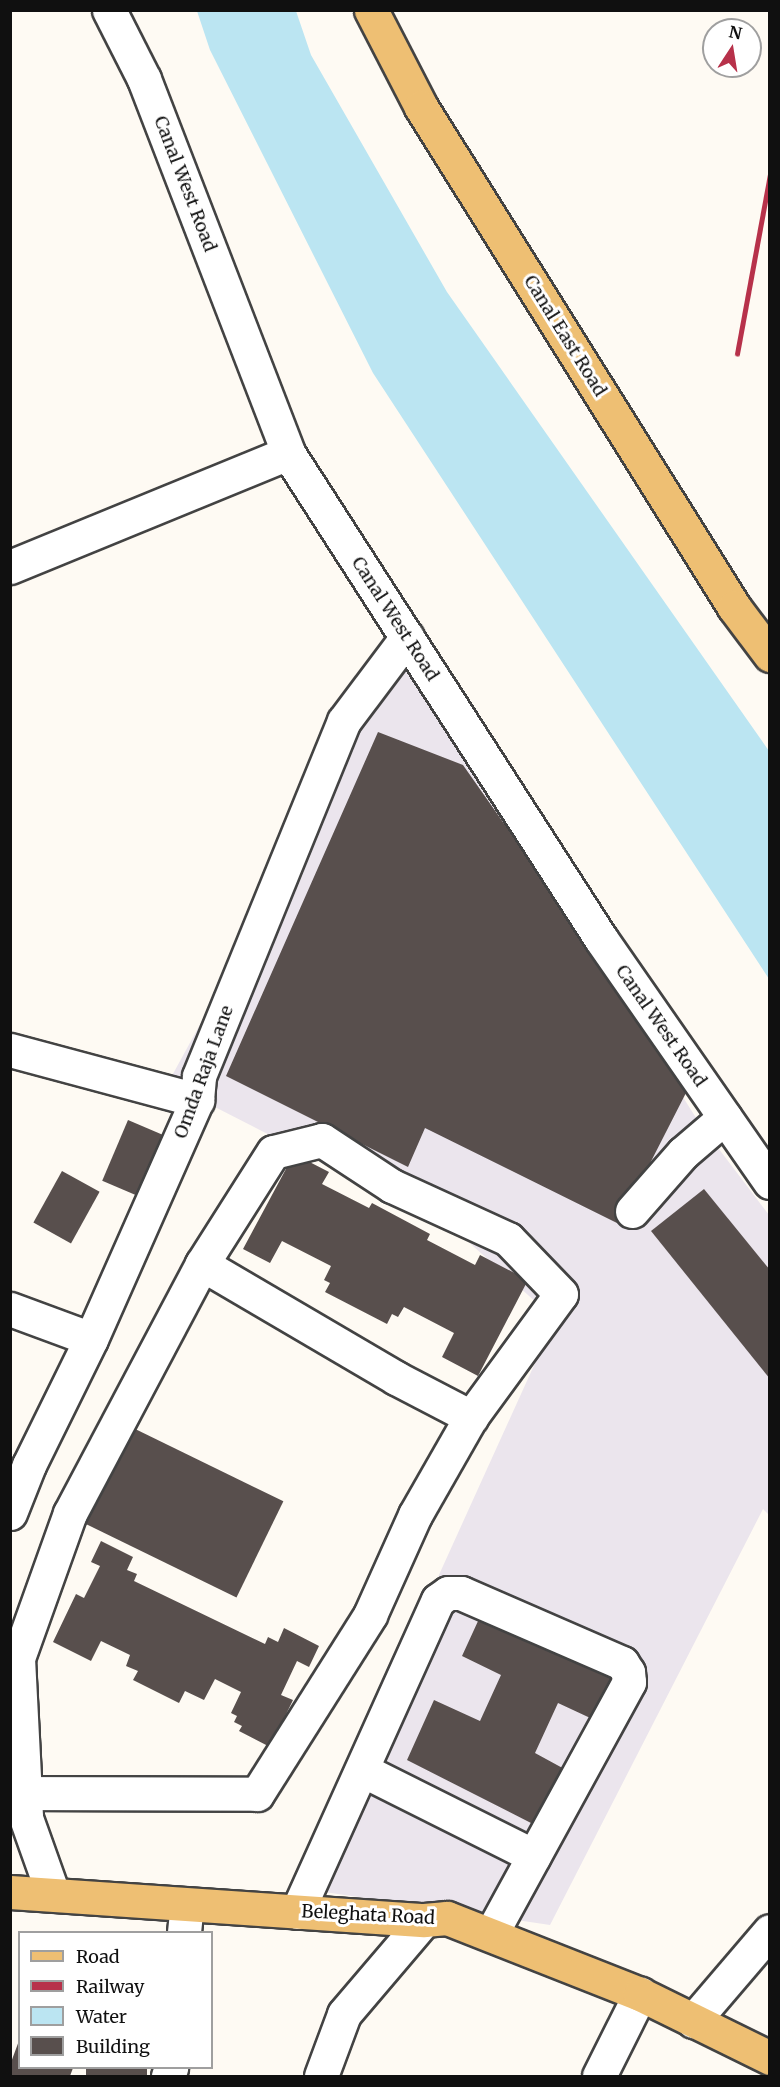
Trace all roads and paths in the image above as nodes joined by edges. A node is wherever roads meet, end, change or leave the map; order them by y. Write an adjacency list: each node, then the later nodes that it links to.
1 (109, 10): 3 (street, Canal West Road)
2 (371, 10): 6 (main road, Canal East Road)
3 (288, 453): 4 (street); 5 (street, Canal West Road)
4 (10, 567)
5 (406, 637): 8 (street, Omda Raja Lane); 9 (street, Canal West Road)
6 (770, 655)
7 (10, 1050): 8 (street)
8 (197, 1100): 14 (street, Omda Raja Lane)
9 (724, 1117): 10 (street, Canal West Road); 11 (street)
10 (770, 1182)
11 (632, 1211)
12 (202, 1264): 15 (street); 15 (street); 19 (street)
13 (10, 1309): 14 (street)
14 (91, 1339): 16 (street, Omda Raja Lane)
15 (471, 1418): 19 (street)
16 (20, 1462): 17 (street, Omda Raja Lane)
17 (10, 1513)
18 (362, 1770): 20 (street); 20 (street); 23 (street)
19 (25, 1793): 22 (street)
20 (534, 1856): 27 (street)
21 (10, 1892): 22 (main road, Beleghata Road)
22 (53, 1894): 24 (main road, Beleghata Road)
23 (297, 1912): 24 (main road, Beleghata Road); 25 (main road, Beleghata Road)
24 (185, 1919)
25 (424, 1920): 27 (main road, Beleghata Road); 31 (street)
26 (770, 1931): 29 (street)
27 (491, 1934): 28 (main road, Beleghata Road)
28 (640, 1994): 29 (main road, Beleghata Road); 32 (street)
29 (693, 2021): 30 (main road, Beleghata Road)
30 (770, 2058)
31 (321, 2076)
32 (599, 2076)

